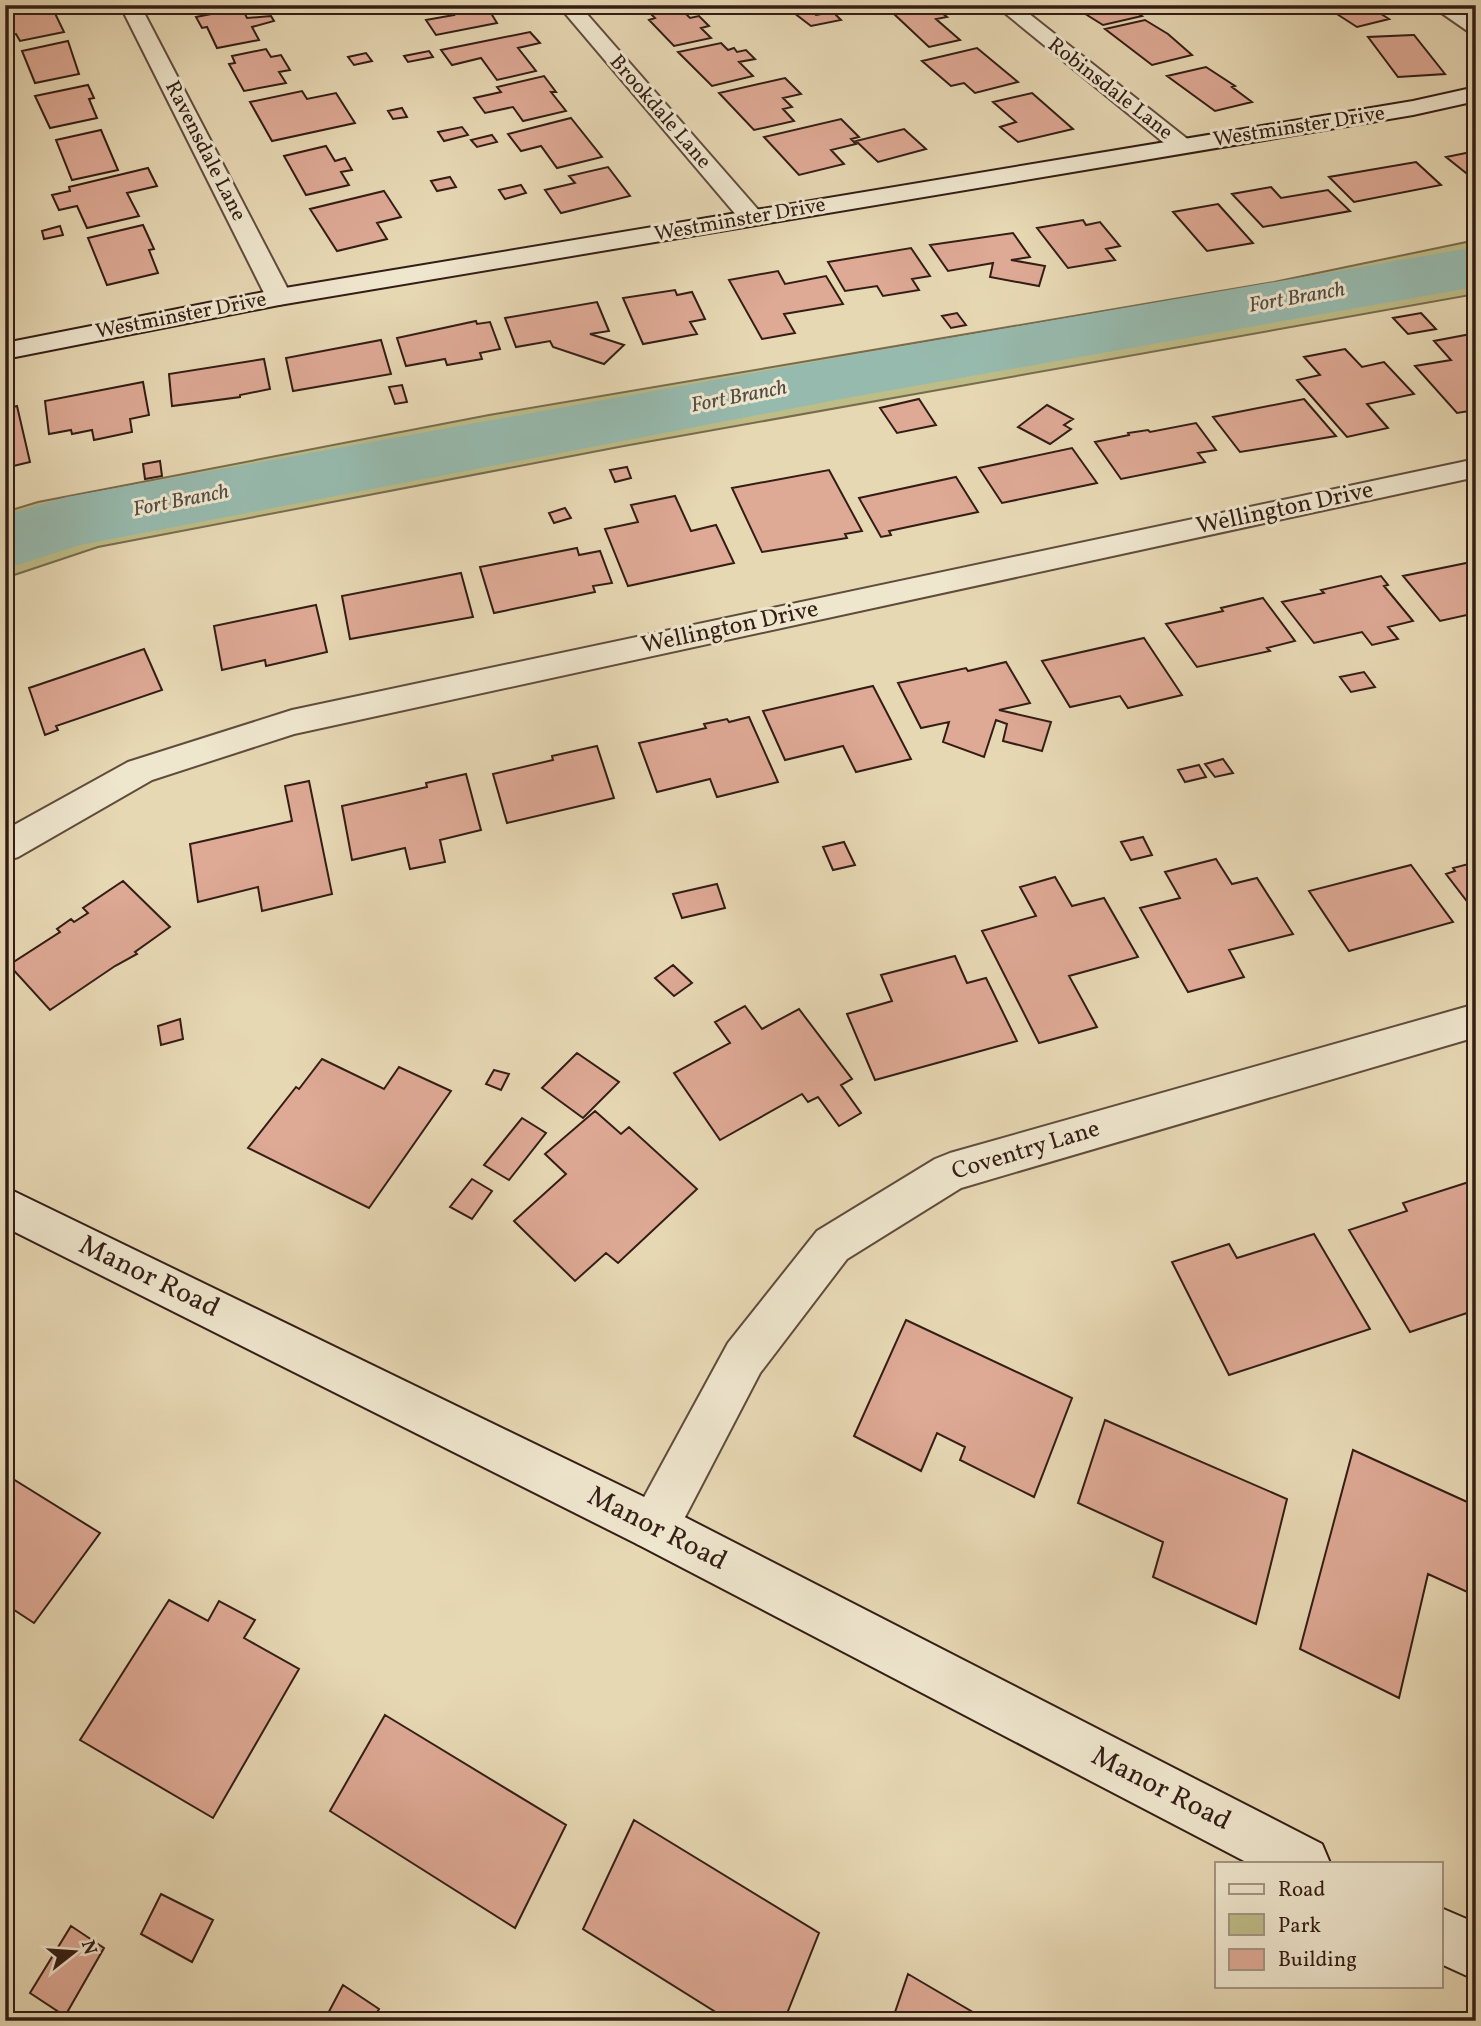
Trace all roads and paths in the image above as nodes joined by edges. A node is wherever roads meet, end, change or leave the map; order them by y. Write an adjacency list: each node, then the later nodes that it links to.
1 (130, 5): 9 (street, Ravensdale Lane)
2 (568, 5): 8 (street, Brookdale Lane)
3 (1005, 5): 7 (street, Robinsdale Lane)
4 (1440, 5): 5 (street)
5 (1476, 28)
6 (1476, 94): 7 (street, Westminster Drive)
7 (1182, 146): 8 (street, Westminster Drive)
8 (752, 218): 9 (street, Westminster Drive)
9 (279, 298): 10 (street, Westminster Drive)
10 (5, 351)
11 (1476, 468): 12 (street, Wellington Drive)
12 (5, 847)
13 (1476, 1020): 15 (street, Coventry Lane)
14 (5, 1206): 15 (street, Manor Road)
15 (654, 1527): 16 (street, Manor Road)
16 (1301, 1862)
17 (1442, 1936): 18 (street)
18 (1476, 1953)

